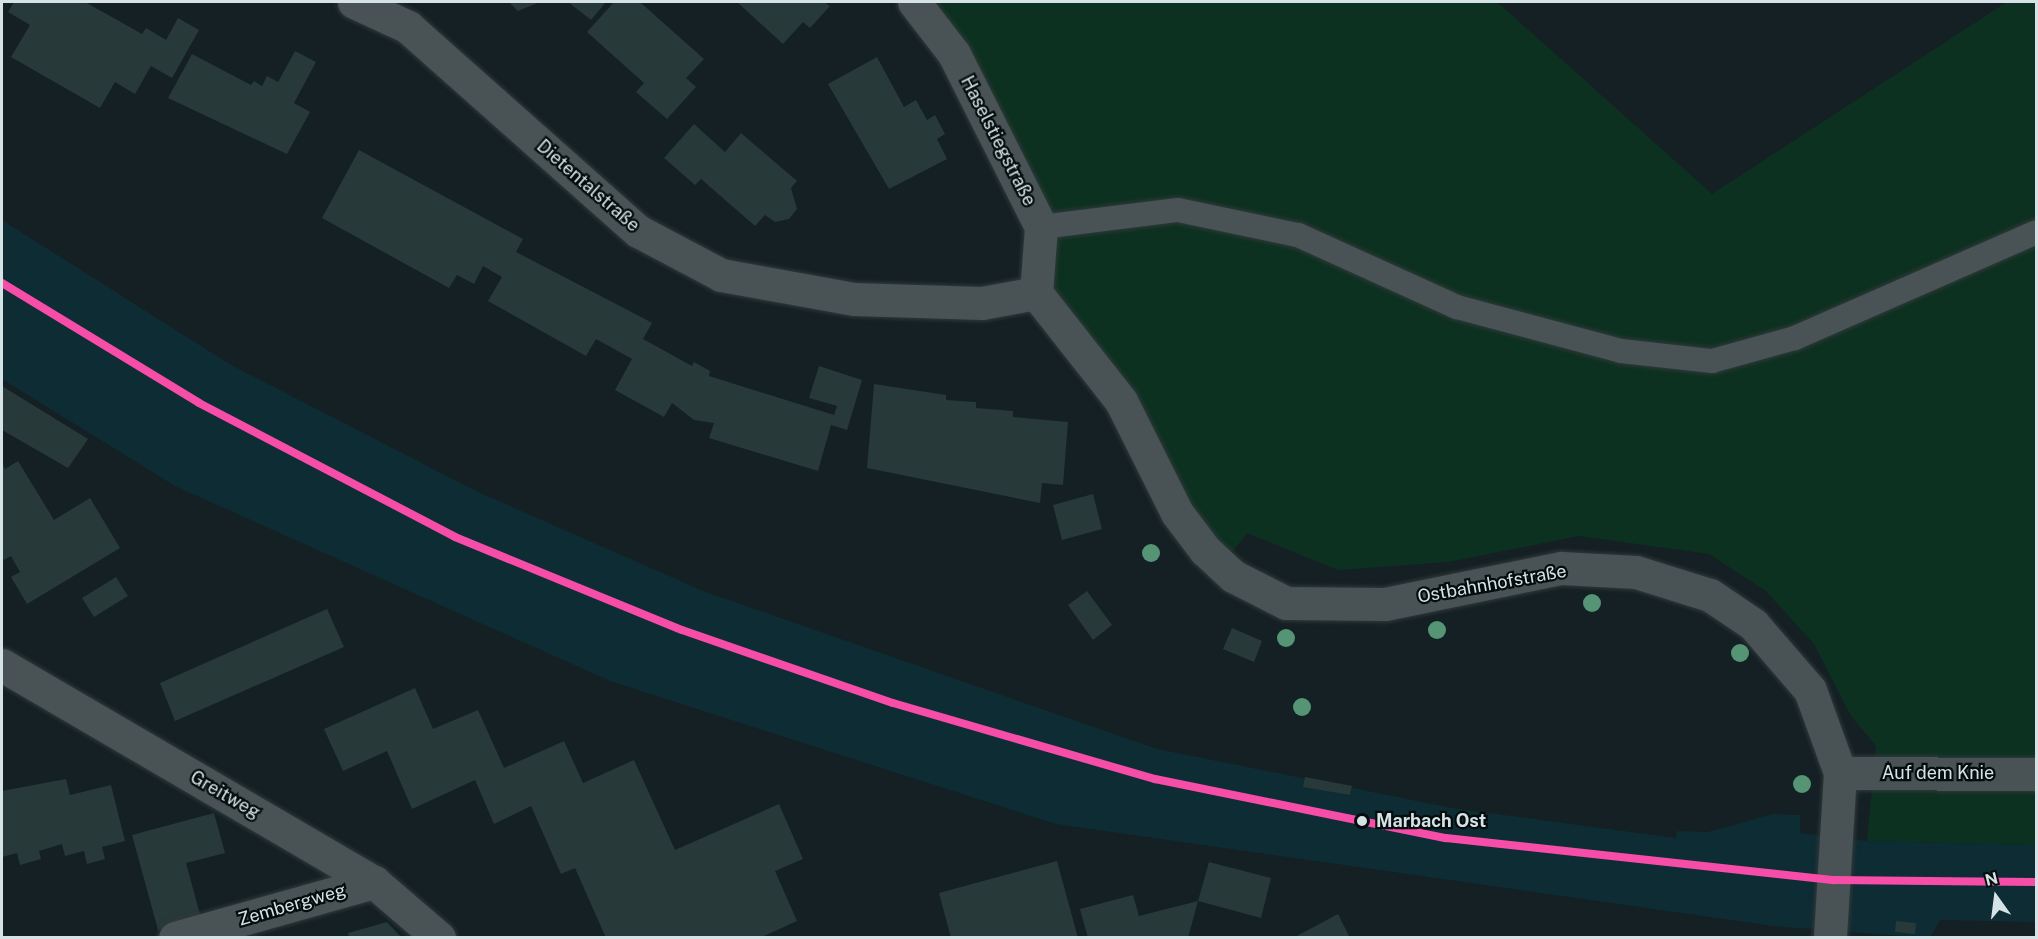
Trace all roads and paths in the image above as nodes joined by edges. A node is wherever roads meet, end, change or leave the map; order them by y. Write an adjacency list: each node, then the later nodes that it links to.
1 (354, 2): 5 (street, Dietentalstraße)
2 (914, 2): 3 (street, Haselstiegstraße)
3 (1041, 227): 4 (lane); 5 (street, Haselstiegstraße)
4 (2037, 232)
5 (1036, 293): 7 (street, Ostbahnhofstraße)
6 (2, 665): 9 (street, Greitweg)
7 (1840, 773): 8 (street, Auf dem Knie); 12 (street, Ostbahnhofstraße)
8 (2037, 774)
9 (374, 882): 10 (street, Zembergweg); 11 (street, Greitweg)
10 (175, 938)
11 (438, 938)
12 (1830, 938)

